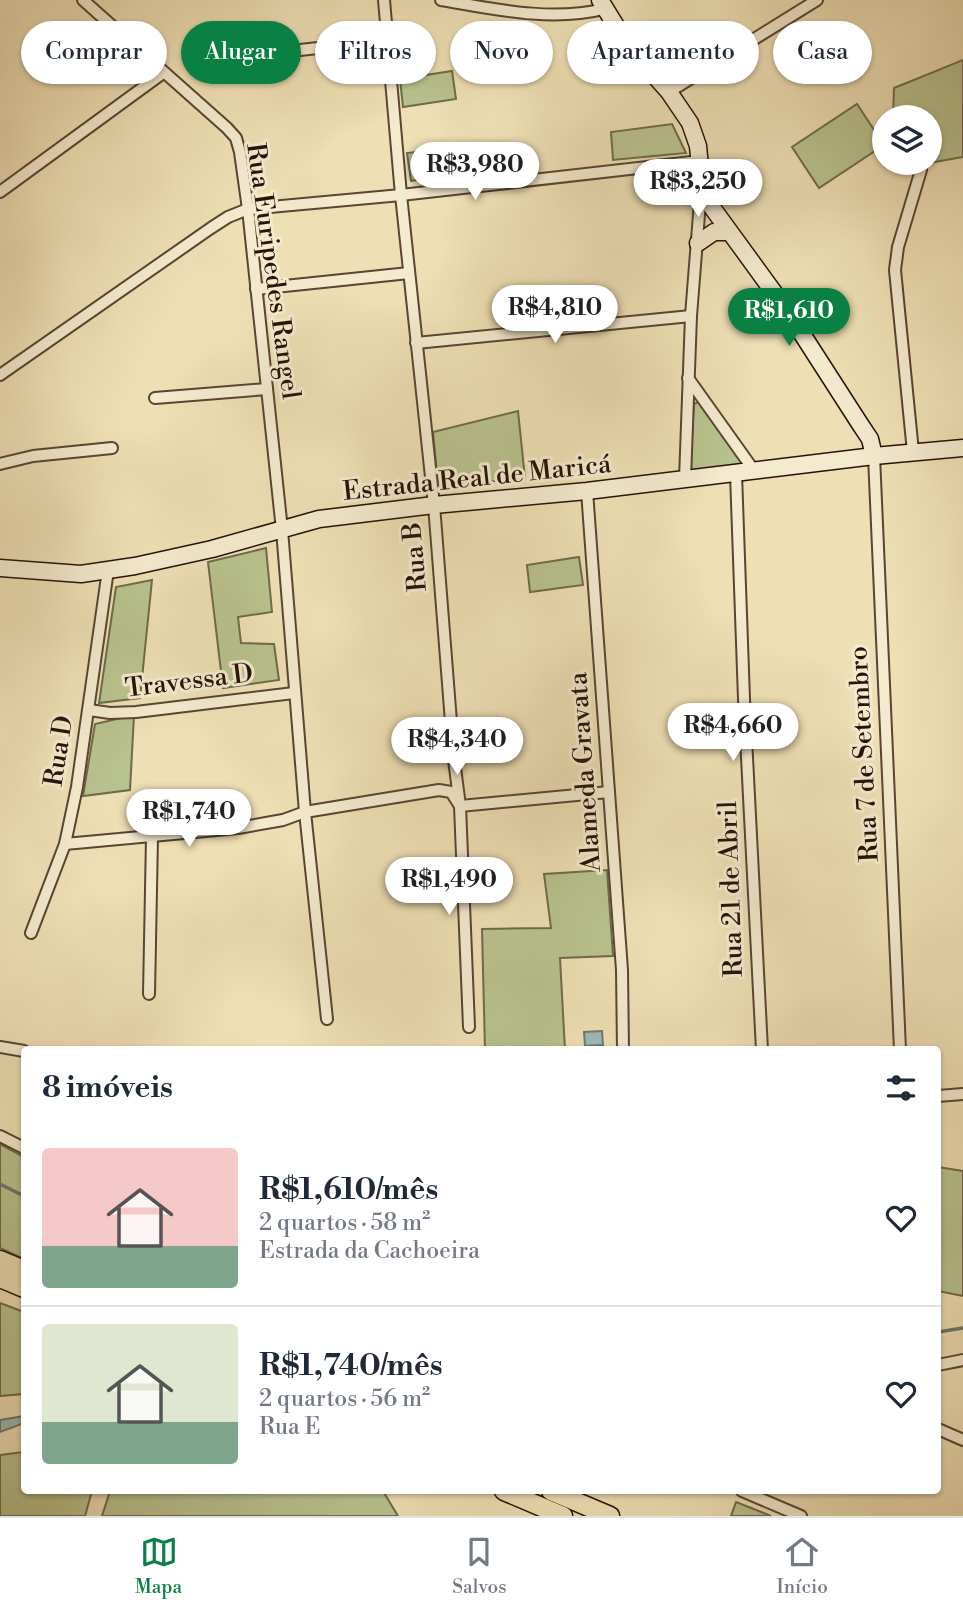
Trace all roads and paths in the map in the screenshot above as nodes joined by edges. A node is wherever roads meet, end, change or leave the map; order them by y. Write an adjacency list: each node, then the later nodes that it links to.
1 (83, 0): 6 (street, Rua Euripedes Rangel)
2 (384, 0): 7 (street, Rua B)
3 (440, 0): 5 (street)
4 (817, 0): 11 (street)
5 (602, 5): 11 (main road)
6 (106, 21)
7 (386, 21)
8 (167, 76): 17 (street, Rua Euripedes Rangel)
9 (148, 84): 15 (street)
10 (392, 84): 16 (street, Rua B)
11 (669, 92): 12 (main road)
12 (700, 161): 14 (main road); 16 (street)
13 (920, 175): 30 (street)
14 (702, 187): 18 (main road); 19 (street)
15 (0, 192)
16 (401, 195): 17 (street); 20 (street, Rua B)
17 (248, 209): 21 (street, Rua Euripedes Rangel); 24 (street)
18 (728, 232): 19 (main road); 31 (main road)
19 (698, 243): 22 (street)
20 (409, 274): 21 (street); 23 (street, Rua B)
21 (256, 289): 26 (street, Rua Euripedes Rangel)
22 (691, 316): 23 (street); 25 (street)
23 (416, 343): 37 (street, Rua B)
24 (0, 375)
25 (688, 378): 33 (street); 35 (street)
26 (267, 389): 27 (street); 38 (street, Rua Euripedes Rangel)
27 (156, 398)
28 (113, 448): 32 (street)
29 (963, 448): 30 (main road, Estrada Real de Maricá)
30 (913, 453): 31 (main road, Estrada Real de Maricá)
31 (874, 456): 33 (main road, Estrada Real de Maricá); 54 (street, Rua 7 de Setembro)
32 (0, 464)
33 (755, 472): 34 (main road, Estrada Real de Maricá)
34 (736, 474): 35 (main road, Estrada Real de Maricá); 53 (street, Rua 21 de Abril)
35 (685, 480): 36 (main road, Estrada Real de Maricá)
36 (587, 491): 37 (main road, Estrada Real de Maricá); 43 (street, Alameda Gravata)
37 (434, 505): 38 (main road, Estrada Real de Maricá); 44 (street, Rua B)
38 (282, 530): 40 (main road, Estrada Real de Maricá); 41 (street, Rua Euripedes Rangel)
39 (0, 568): 40 (main road, Estrada Real de Maricá)
40 (108, 570): 42 (street, Rua D)
41 (294, 693): 42 (street, Travessa D); 45 (street, Rua Euripedes Rangel)
42 (89, 710): 47 (street, Rua D)
43 (608, 792): 44 (street); 52 (street, Alameda Gravata)
44 (460, 806): 45 (street); 51 (street, Rua B)
45 (305, 812): 46 (street); 50 (street, Rua Euripedes Rangel)
46 (152, 837): 47 (street); 49 (street)
47 (65, 844): 48 (street, Rua D)
48 (31, 933)
49 (149, 994)
50 (327, 1019)
51 (469, 1027)
52 (623, 1046)
53 (762, 1046)
54 (900, 1046)
55 (0, 1047): 56 (street)
56 (21, 1050)
57 (963, 1094): 58 (street)
58 (941, 1096)
59 (0, 1136): 60 (street)
60 (21, 1146)
61 (0, 1260): 62 (main road)
62 (21, 1269)
63 (0, 1278): 64 (main road)
64 (21, 1288)
65 (963, 1360): 66 (street)
66 (941, 1364)
67 (941, 1430): 68 (street)
68 (963, 1440)
69 (511, 1494): 72 (main road)
70 (558, 1494): 73 (main road)
71 (749, 1494): 74 (street)
72 (563, 1516)
73 (610, 1516)
74 (801, 1516)

